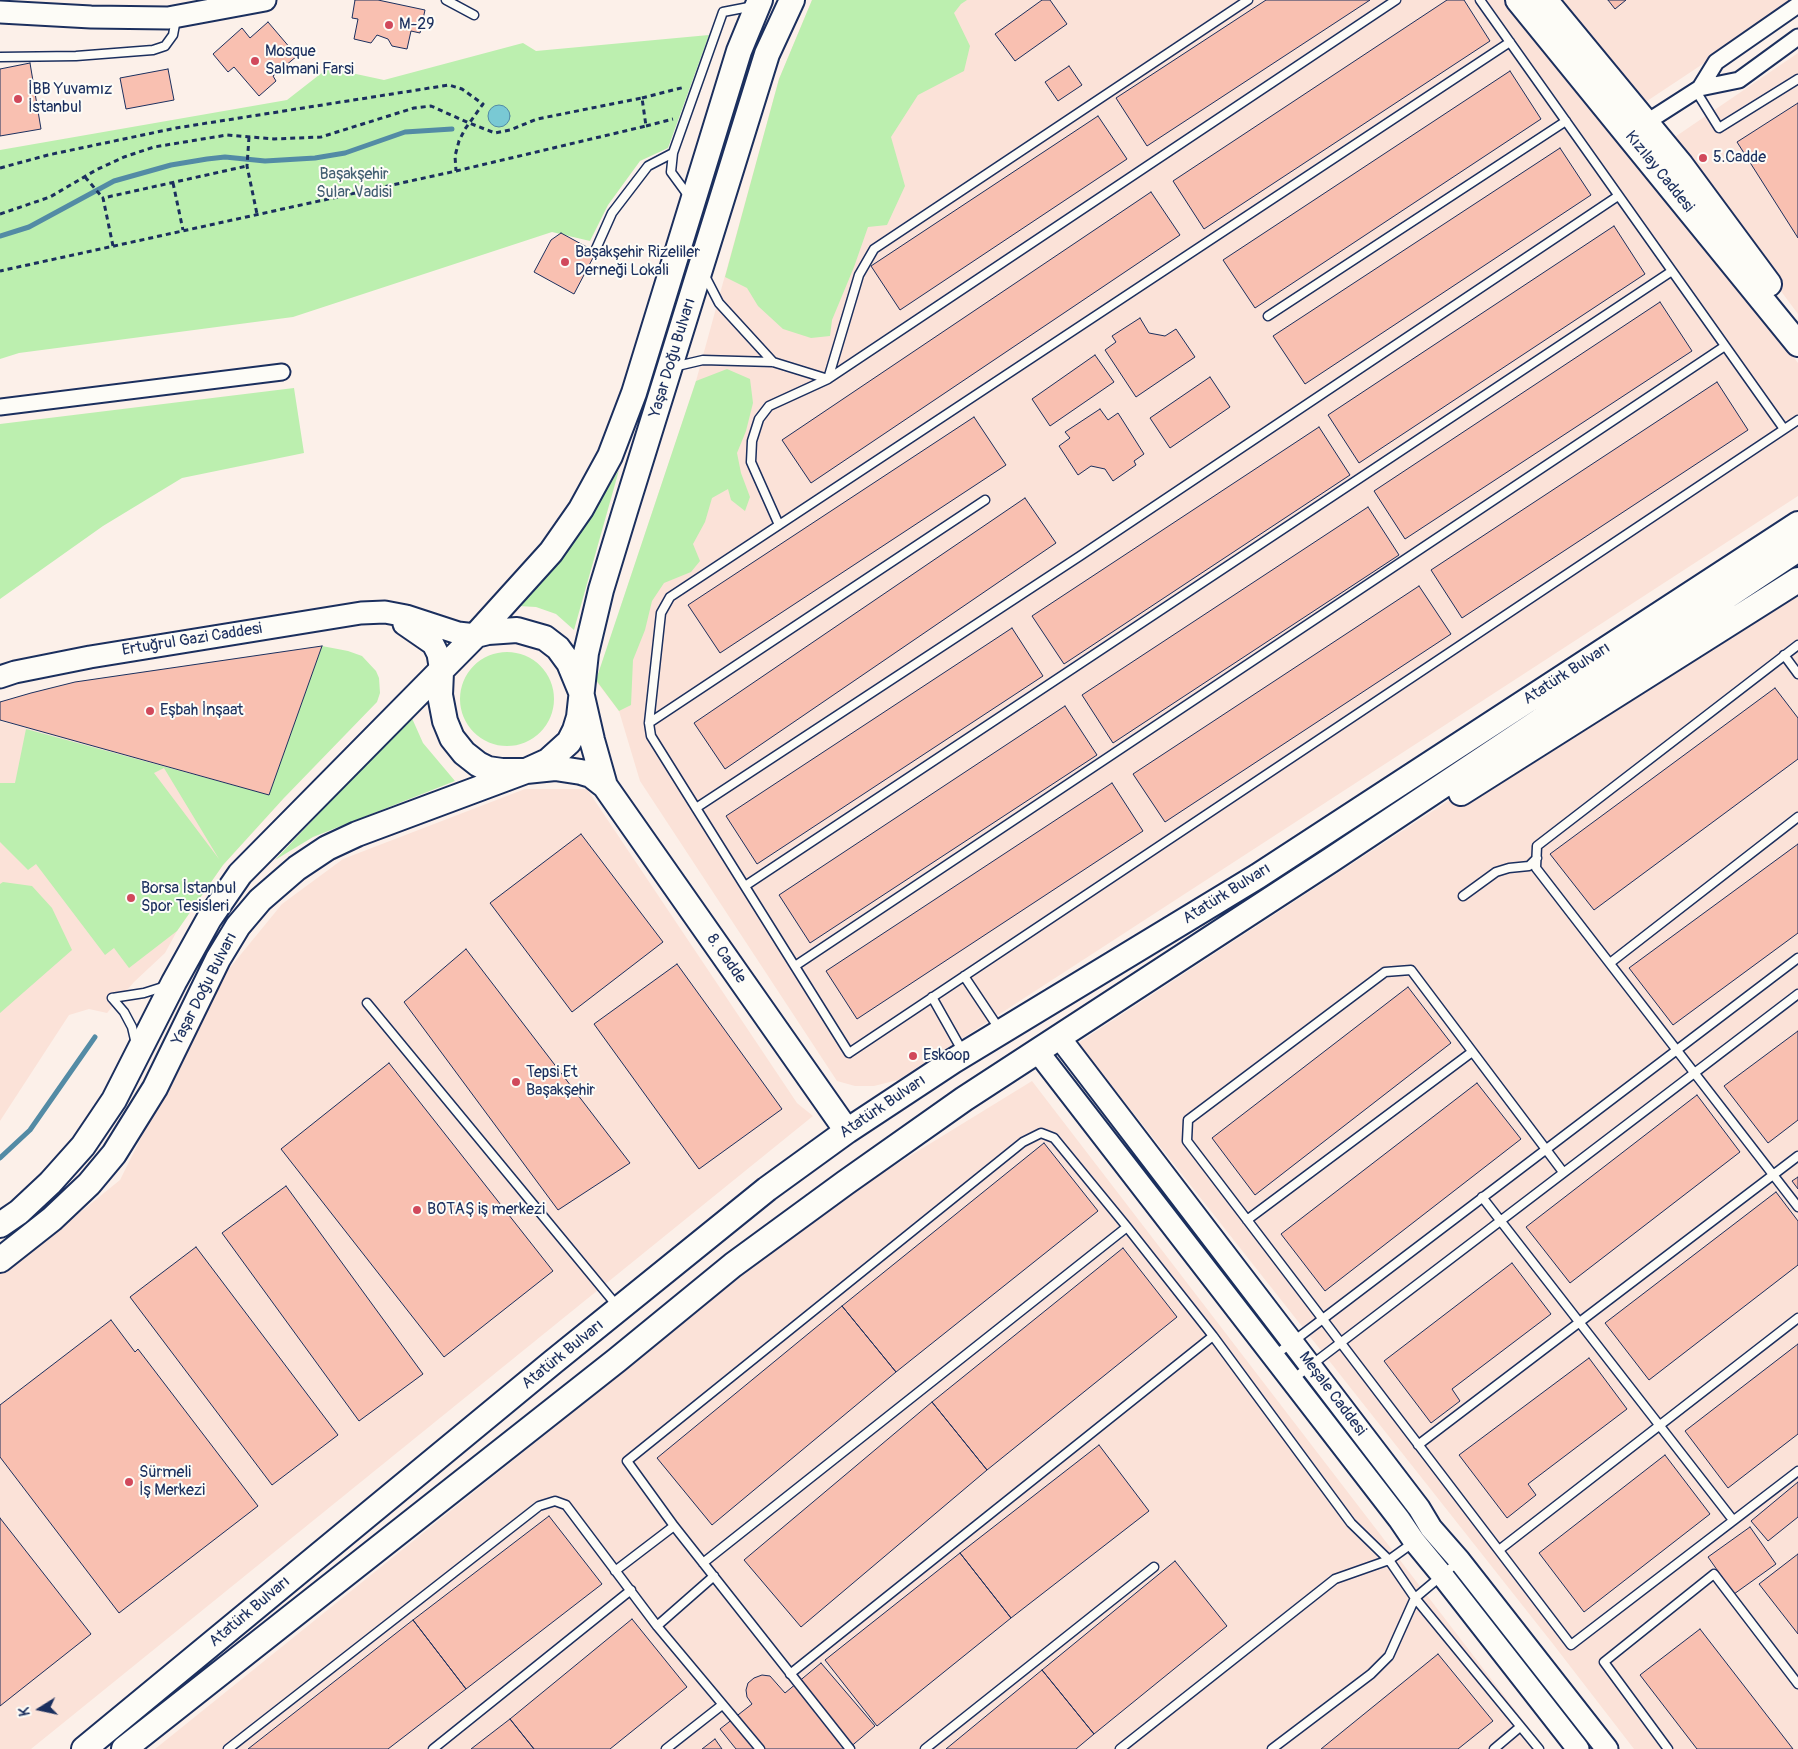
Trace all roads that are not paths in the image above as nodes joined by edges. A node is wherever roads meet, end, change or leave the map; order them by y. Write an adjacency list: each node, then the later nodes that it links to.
1 (264, 0): 13 (street)
2 (446, 0): 12 (lane)
3 (792, 0): 25 (main road, Yaşar Doğu Bulvarı)
4 (1248, 0): 34 (lane)
5 (1396, 0): 34 (lane)
6 (1480, 0): 15 (lane)
7 (1518, 0): 29 (main road, Kızılay Caddesi)
8 (1545, 0): 20 (main road, Kızılay Caddesi)
9 (759, 3): 21 (lane); 23 (main road, Yaşar Doğu Bulvarı)
10 (1798, 5): 18 (street)
11 (0, 12): 13 (street)
12 (474, 15)
13 (176, 16): 16 (lane)
14 (1798, 37): 18 (street)
15 (1510, 42): 19 (lane); 41 (lane)
16 (0, 56)
17 (1798, 79): 18 (lane)
18 (1698, 90): 20 (street)
19 (1566, 121): 22 (lane); 27 (lane)
20 (1647, 122): 28 (main road, Kızılay Caddesi)
21 (673, 153): 23 (lane); 24 (lane)
22 (1618, 196): 26 (lane); 55 (lane)
23 (693, 202): 45 (main road, Yaşar Doğu Bulvarı)
24 (595, 251)
25 (700, 267): 31 (lane); 32 (main road, Yaşar Doğu Bulvarı)
26 (1672, 271): 30 (lane); 60 (lane)
27 (1268, 316)
28 (1798, 318)
29 (1798, 344)
30 (1725, 346): 37 (lane); 64 (lane)
31 (773, 362): 32 (lane); 34 (lane)
32 (670, 367): 51 (main road, Yaşar Doğu Bulvarı)
33 (282, 372): 35 (street)
34 (828, 379): 41 (lane)
35 (0, 407)
36 (1798, 420): 37 (lane)
37 (1784, 428): 65 (lane)
38 (985, 500): 52 (lane)
39 (1798, 507): 59 (main road)
40 (1798, 524): 59 (main road, Atatürk Bulvarı)
41 (779, 525): 52 (lane)
42 (1798, 550): 58 (main road, Atatürk Bulvarı)
43 (1798, 580): 58 (main road)
44 (385, 612): 45 (street, Ertuğrul Gazi Caddesi); 48 (street); 50 (street, Ertuğrul Gazi Caddesi)
45 (476, 635): 48 (main road, Yaşar Doğu Bulvarı); 51 (main road, Yaşar Doğu Bulvarı)
46 (1798, 645): 47 (lane)
47 (1784, 656): 49 (lane); 57 (lane)
48 (441, 672): 53 (main road, Yaşar Doğu Bulvarı); 66 (main road, Yaşar Doğu Bulvarı)
49 (1798, 674)
50 (0, 677)
51 (581, 692): 53 (main road, Yaşar Doğu Bulvarı); 54 (main road)
52 (649, 723): 55 (lane)
53 (526, 770): 54 (main road, Yaşar Doğu Bulvarı); 90 (main road, Yaşar Doğu Bulvarı)
54 (605, 786): 79 (main road, 8. Cadde)
55 (696, 808): 60 (lane)
56 (1798, 817): 63 (lane)
57 (1537, 858): 61 (lane); 63 (lane)
58 (1332, 860): 72 (main road, Atatürk Bulvarı)
59 (1258, 876): 70 (main road, Atatürk Bulvarı)
60 (745, 886): 64 (lane)
61 (1463, 896)
62 (1798, 958): 73 (lane)
63 (1610, 963): 73 (lane)
64 (794, 966): 68 (lane)
65 (964, 976): 68 (lane); 71 (lane)
66 (174, 982): 74 (main road, Yaşar Doğu Bulvarı); 74 (lane)
67 (1798, 994): 78 (lane)
68 (932, 997): 77 (lane)
69 (367, 1003): 91 (lane)
70 (1043, 1006): 71 (main road, Atatürk Bulvarı); 75 (main road)
71 (1001, 1032): 77 (main road, Atatürk Bulvarı)
72 (1059, 1038): 75 (main road, Atatürk Bulvarı); 96 (street, Meşale Caddesi)
73 (1677, 1050): 78 (lane); 80 (lane)
74 (138, 1052): 88 (main road, Yaşar Doğu Bulvarı)
75 (1038, 1052): 98 (street, Meşale Caddesi); 123 (main road, Atatürk Bulvarı)
76 (1472, 1052): 80 (lane); 86 (lane); 86 (lane)
77 (964, 1054): 79 (main road, Atatürk Bulvarı)
78 (1694, 1072): 82 (lane); 83 (lane)
79 (847, 1131): 91 (main road, Atatürk Bulvarı)
80 (1546, 1150): 82 (lane); 84 (lane)
81 (1798, 1156): 83 (lane)
82 (1563, 1172): 87 (lane)
83 (1773, 1175): 85 (lane); 94 (lane)
84 (1482, 1197): 87 (lane); 93 (lane)
85 (1798, 1207)
86 (1247, 1220): 93 (lane)
87 (1500, 1221): 94 (lane); 97 (lane)
88 (0, 1225)
89 (1128, 1228): 95 (lane); 105 (lane); 110 (lane)
90 (0, 1260)
91 (619, 1309): 122 (main road, Atatürk Bulvarı)
92 (1798, 1318): 101 (lane)
93 (1323, 1319): 96 (lane); 97 (lane)
94 (1579, 1322): 101 (lane); 102 (lane)
95 (1213, 1336): 108 (lane); 118 (lane)
96 (1292, 1342): 98 (lane); 99 (street, Meşale Caddesi)
97 (1340, 1343): 99 (lane); 102 (lane)
98 (1274, 1356): 100 (street, Meşale Caddesi)
99 (1310, 1366): 100 (lane); 106 (street, Meşale Caddesi)
100 (1292, 1380): 106 (street, Meşale Caddesi)
101 (1660, 1426): 104 (lane); 107 (lane)
102 (1418, 1445): 107 (lane)
103 (1798, 1471): 104 (lane)
104 (1734, 1520): 107 (lane)
105 (674, 1526): 110 (lane); 112 (lane)
106 (1422, 1535): 108 (lane); 109 (street, Meşale Caddesi); 113 (street, Meşale Caddesi)
107 (1499, 1550)
108 (1389, 1560): 116 (lane); 130 (lane)
109 (1459, 1560): 113 (lane); 135 (street, Meşale Caddesi)
110 (703, 1562): 114 (lane)
111 (1154, 1567): 129 (lane)
112 (615, 1571): 115 (lane); 124 (lane)
113 (1442, 1575): 116 (lane); 134 (street, Meşale Caddesi)
114 (714, 1576): 117 (lane); 118 (lane)
115 (631, 1590): 117 (lane); 125 (lane)
116 (1415, 1598): 121 (lane); 131 (lane)
117 (657, 1626): 120 (lane)
118 (790, 1674): 128 (lane)
119 (1798, 1684): 136 (lane)
120 (722, 1705): 126 (lane); 127 (lane)
121 (1520, 1727): 132 (lane); 133 (lane)
122 (84, 1749)
123 (124, 1749)
124 (228, 1749)
125 (433, 1749)
126 (666, 1749)
127 (760, 1749)
128 (850, 1749)
129 (925, 1749)
130 (1120, 1749)
131 (1272, 1749)
132 (1494, 1749)
133 (1539, 1749)
134 (1578, 1749)
135 (1607, 1749)
136 (1668, 1749)

